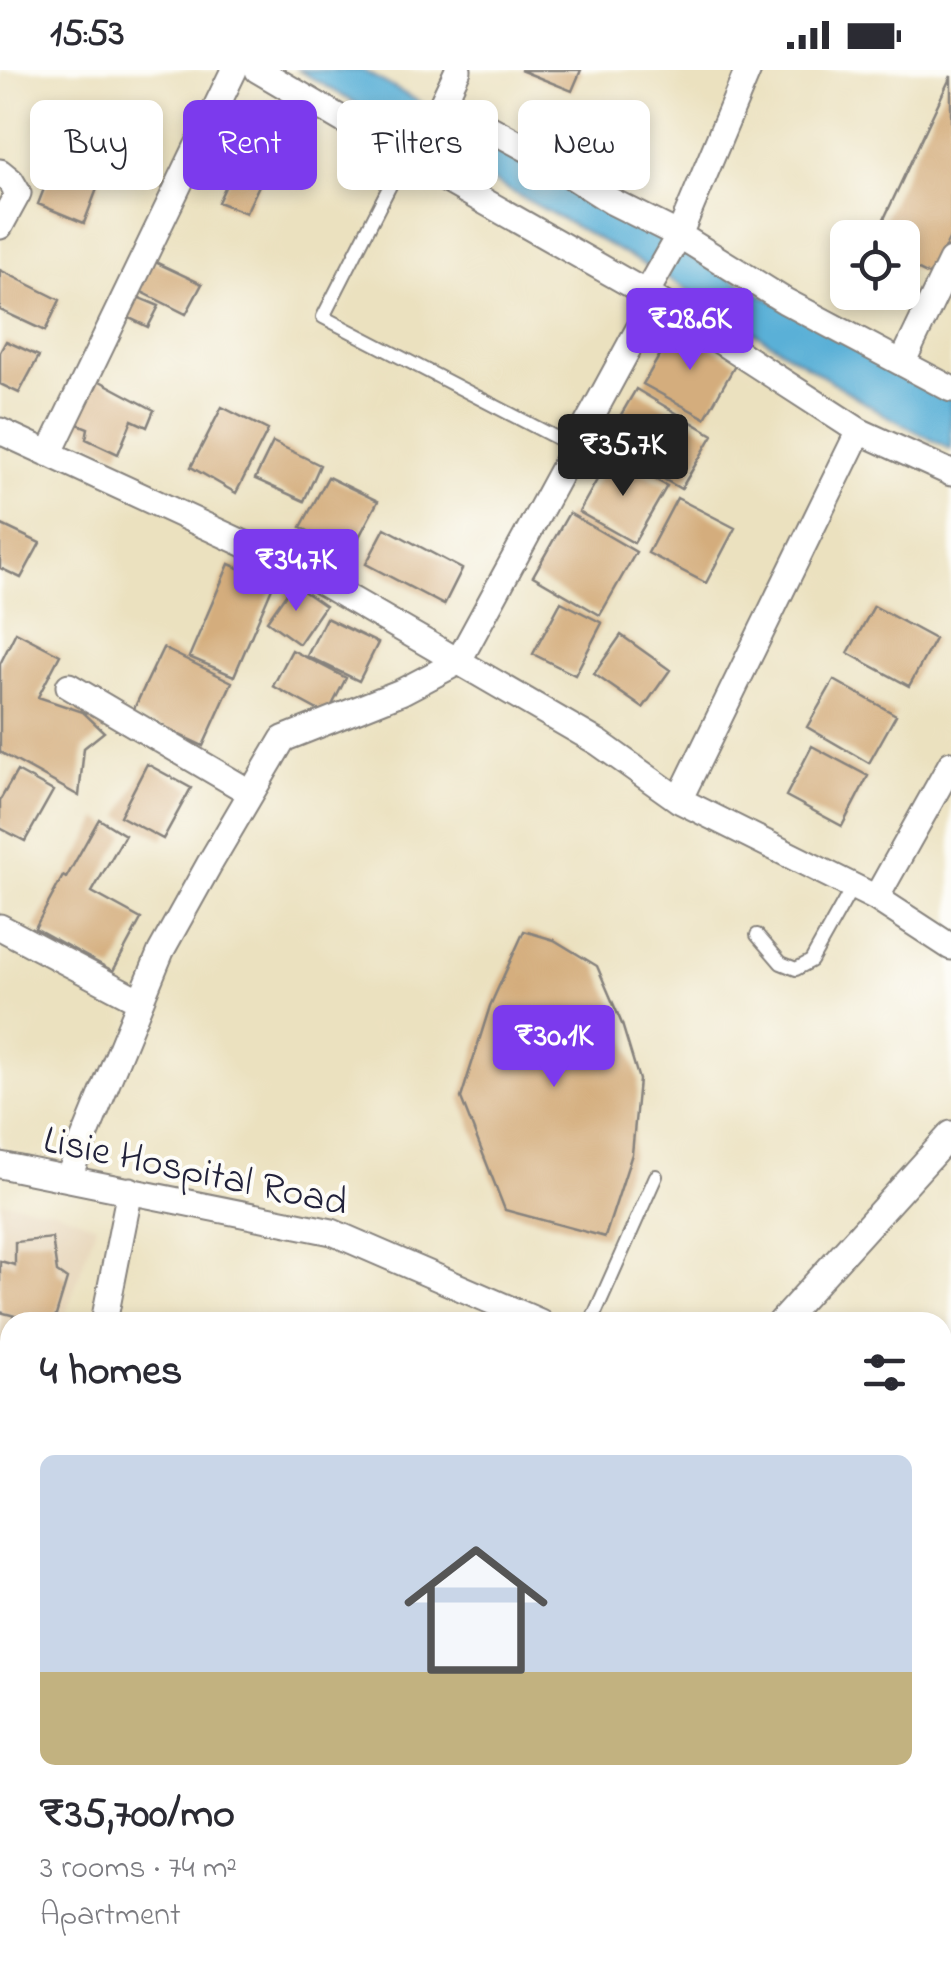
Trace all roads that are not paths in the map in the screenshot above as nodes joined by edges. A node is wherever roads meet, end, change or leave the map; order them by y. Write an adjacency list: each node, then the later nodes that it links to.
1 (234, 70): 20 (street)
2 (258, 70): 6 (street)
3 (458, 70): 5 (street)
4 (748, 70): 12 (street)
5 (444, 100)
6 (337, 114)
7 (498, 135): 12 (street)
8 (0, 172): 11 (street)
9 (395, 190): 19 (lane)
10 (474, 190): 14 (street)
11 (0, 226)
12 (679, 235): 14 (street); 15 (street)
13 (951, 261): 15 (street)
14 (652, 290): 18 (street); 19 (street)
15 (902, 363): 16 (street)
16 (951, 390)
17 (0, 430): 20 (street)
18 (859, 431): 21 (street); 26 (street)
19 (576, 448): 22 (street)
20 (49, 454): 22 (street)
21 (951, 473)
22 (458, 662): 25 (street); 26 (street)
23 (69, 686): 25 (street)
24 (951, 764): 27 (street)
25 (251, 793): 31 (street)
26 (679, 800): 27 (street)
27 (864, 892): 29 (lane); 30 (street)
28 (0, 927): 31 (street)
29 (757, 935)
30 (951, 947)
31 (140, 1000): 35 (street)
32 (948, 1143): 40 (street)
33 (0, 1165): 35 (street, Lisie Hospital Road)
34 (656, 1176): 39 (lane)
35 (68, 1178): 36 (street, Lisie Hospital Road)
36 (130, 1190): 37 (street); 38 (street, Lisie Hospital Road)
37 (106, 1312)
38 (517, 1312)
39 (596, 1312)
40 (790, 1312)

